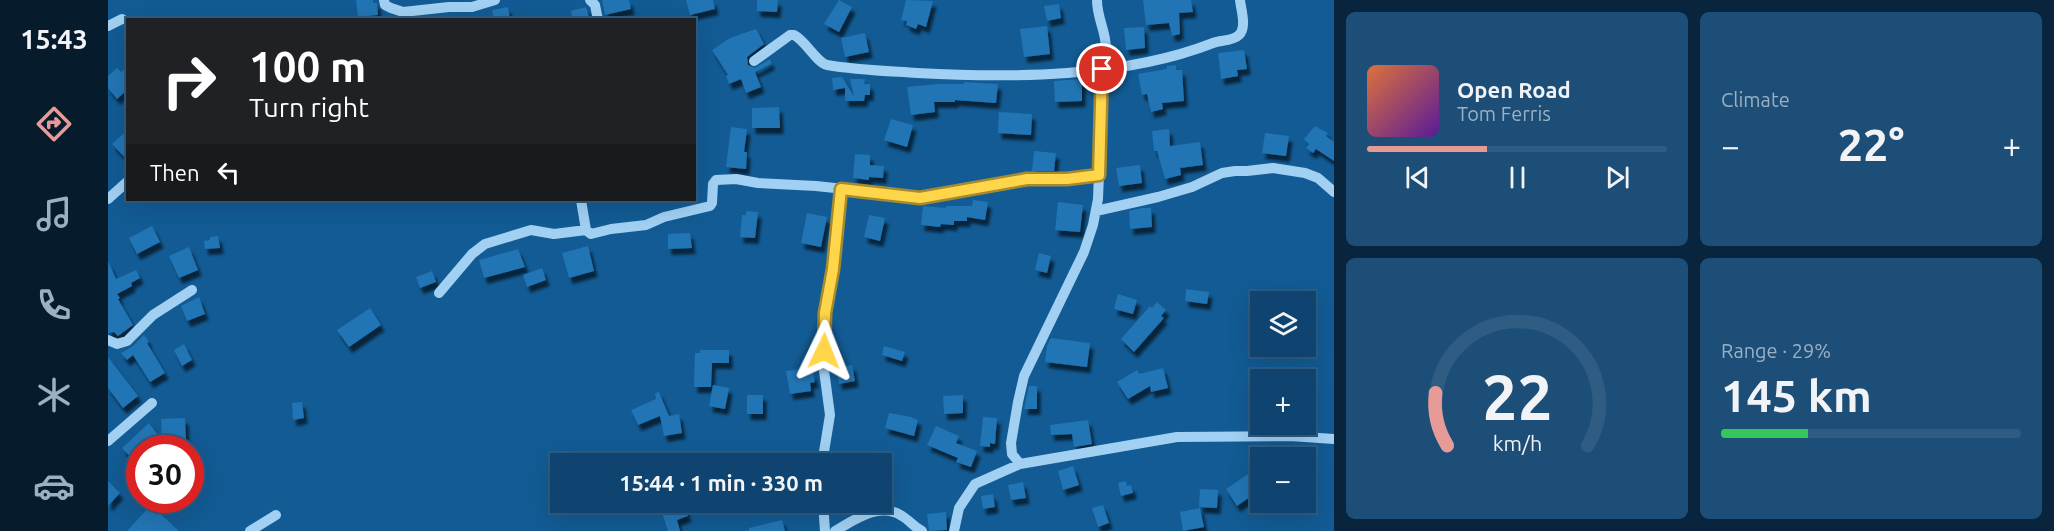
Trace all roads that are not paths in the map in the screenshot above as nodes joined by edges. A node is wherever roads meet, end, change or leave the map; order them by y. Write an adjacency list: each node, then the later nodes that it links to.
1 (384, 0): 2 (street)
2 (495, 0)
3 (590, 0): 6 (street)
4 (1098, 0): 10 (street)
5 (1240, 0): 10 (street)
6 (598, 18)
7 (122, 19): 8 (street)
8 (108, 26)
9 (754, 61): 10 (street)
10 (1102, 69): 11 (street)
11 (1099, 175): 13 (street); 17 (street)
12 (126, 183): 15 (street)
13 (841, 189): 18 (street); 25 (street)
14 (1334, 192): 17 (street)
15 (108, 199)
16 (581, 201): 18 (street)
17 (1096, 211): 26 (street)
18 (586, 231): 20 (street)
19 (192, 290): 21 (street)
20 (439, 293)
21 (108, 340)
22 (152, 403): 24 (street)
23 (1334, 439): 26 (street)
24 (108, 441)
25 (824, 453)
26 (1020, 464): 33 (street)
27 (824, 513): 30 (street)
28 (276, 515): 29 (street)
29 (249, 531)
30 (825, 531)
31 (835, 531): 32 (street)
32 (921, 531)
33 (954, 531)

